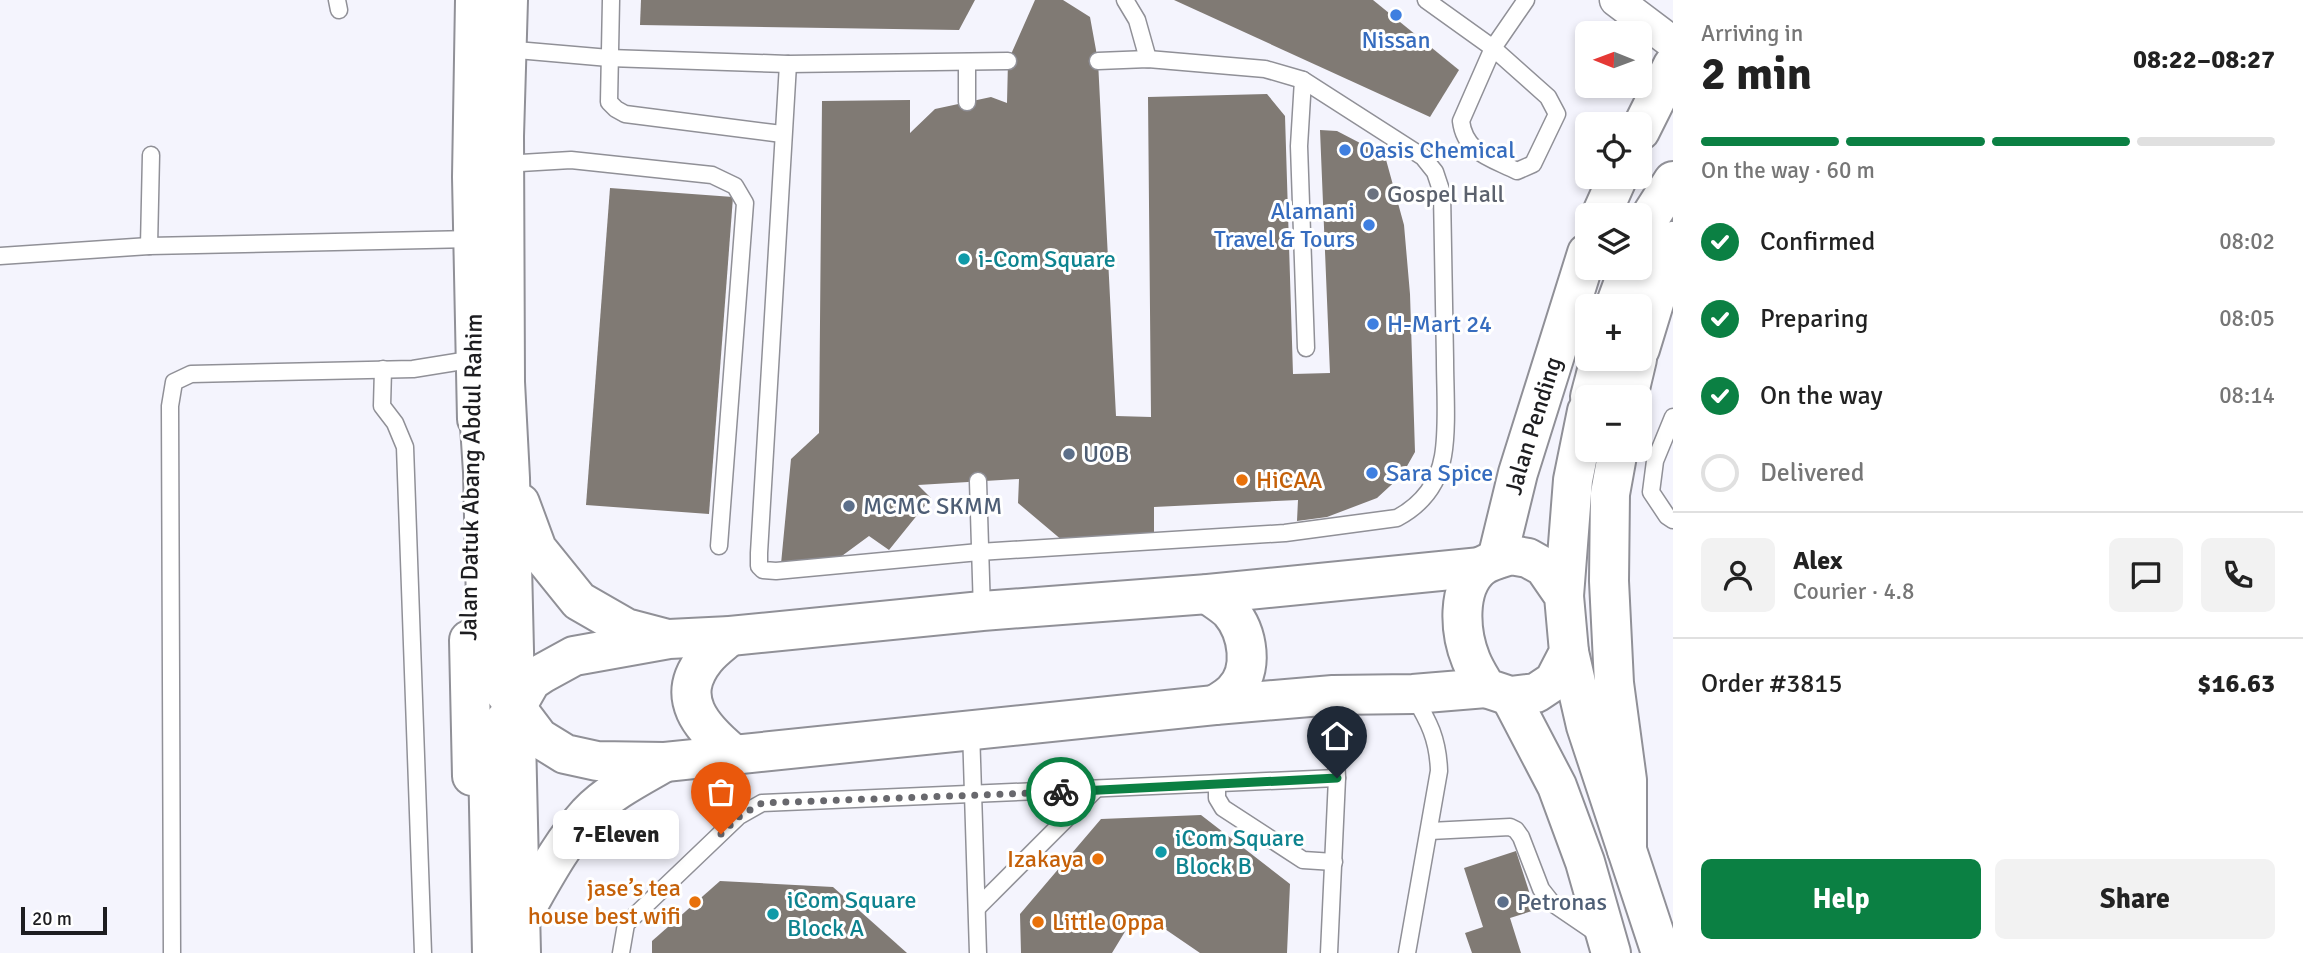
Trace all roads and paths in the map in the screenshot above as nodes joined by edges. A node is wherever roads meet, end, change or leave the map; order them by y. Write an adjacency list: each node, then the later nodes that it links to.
1 (475, 0): 26 (street, Jalan Datuk Abang Abdul Rahim)
2 (508, 0): 10 (street, Jalan Datuk Abang Abdul Rahim)
3 (611, 0): 11 (lane)
4 (1125, 0): 12 (lane)
5 (1426, 0): 9 (lane)
6 (1526, 0): 9 (lane)
7 (1616, 0): 8 (street)
8 (1673, 43)
9 (1493, 48): 9 (lane)
10 (506, 49): 11 (lane); 23 (street, Jalan Datuk Abang Abdul Rahim)
11 (609, 58): 16 (lane); 21 (lane)
12 (1148, 59): 14 (lane); 18 (lane)
13 (1008, 61): 15 (lane)
14 (1098, 61)
15 (967, 62): 16 (lane); 19 (lane)
16 (788, 64): 21 (lane)
17 (1673, 65): 20 (street)
18 (1303, 80): 32 (lane); 42 (lane)
19 (967, 102)
20 (1650, 112)
21 (782, 134): 42 (lane)
22 (151, 155): 28 (lane)
23 (504, 164): 38 (street, Jalan Datuk Abang Abdul Rahim); 41 (lane)
24 (1673, 181): 25 (street)
25 (1652, 215)
26 (472, 239): 28 (lane); 34 (street, Jalan Datuk Abang Abdul Rahim)
27 (1673, 241): 31 (street)
28 (149, 246): 29 (lane)
29 (0, 256)
30 (1578, 280): 43 (street, Jalan Pending)
31 (1652, 310)
32 (1306, 348)
33 (383, 369): 34 (lane); 68 (lane); 69 (lane)
34 (476, 377): 54 (street); 70 (street, Jalan Datuk Abang Abdul Rahim)
35 (1673, 417): 40 (lane)
36 (1577, 462): 45 (street, Jalan Pending)
37 (1616, 462): 63 (street)
38 (510, 478): 48 (street); 54 (street, Jalan Datuk Abang Abdul Rahim)
39 (978, 481): 42 (lane)
40 (1673, 520)
41 (719, 546)
42 (979, 552): 46 (lane)
43 (1489, 563): 44 (street); 45 (street); 50 (street)
44 (1208, 594): 46 (street); 53 (street)
45 (1564, 596): 49 (street)
46 (982, 611): 47 (street)
47 (730, 636): 48 (street); 56 (street)
48 (669, 639): 54 (street)
49 (1569, 652): 50 (street); 63 (street)
50 (1498, 692): 51 (street); 67 (street)
51 (1413, 694): 52 (street); 62 (lane)
52 (1333, 695): 53 (street); 58 (lane)
53 (1215, 705): 55 (street)
54 (515, 709): 57 (street); 66 (street, Jalan Datuk Abang Abdul Rahim); 71 (street)
55 (971, 729): 56 (street); 61 (lane)
56 (732, 753): 57 (street)
57 (665, 762): 66 (street)
58 (1337, 778): 59 (lane); 64 (lane)
59 (1216, 784): 60 (lane); 64 (lane)
60 (1095, 790): 61 (lane); 65 (lane)
61 (974, 796): 65 (lane); 72 (lane)
62 (1430, 831): 67 (lane); 75 (lane)
63 (1628, 850): 76 (street)
64 (1334, 863): 74 (lane)
65 (978, 907): 73 (lane)
66 (520, 936)
67 (1609, 947)
68 (172, 953)
69 (423, 953)
70 (477, 953)
71 (492, 953)
72 (621, 953)
73 (978, 953)
74 (1329, 953)
75 (1407, 953)
76 (1661, 953)

